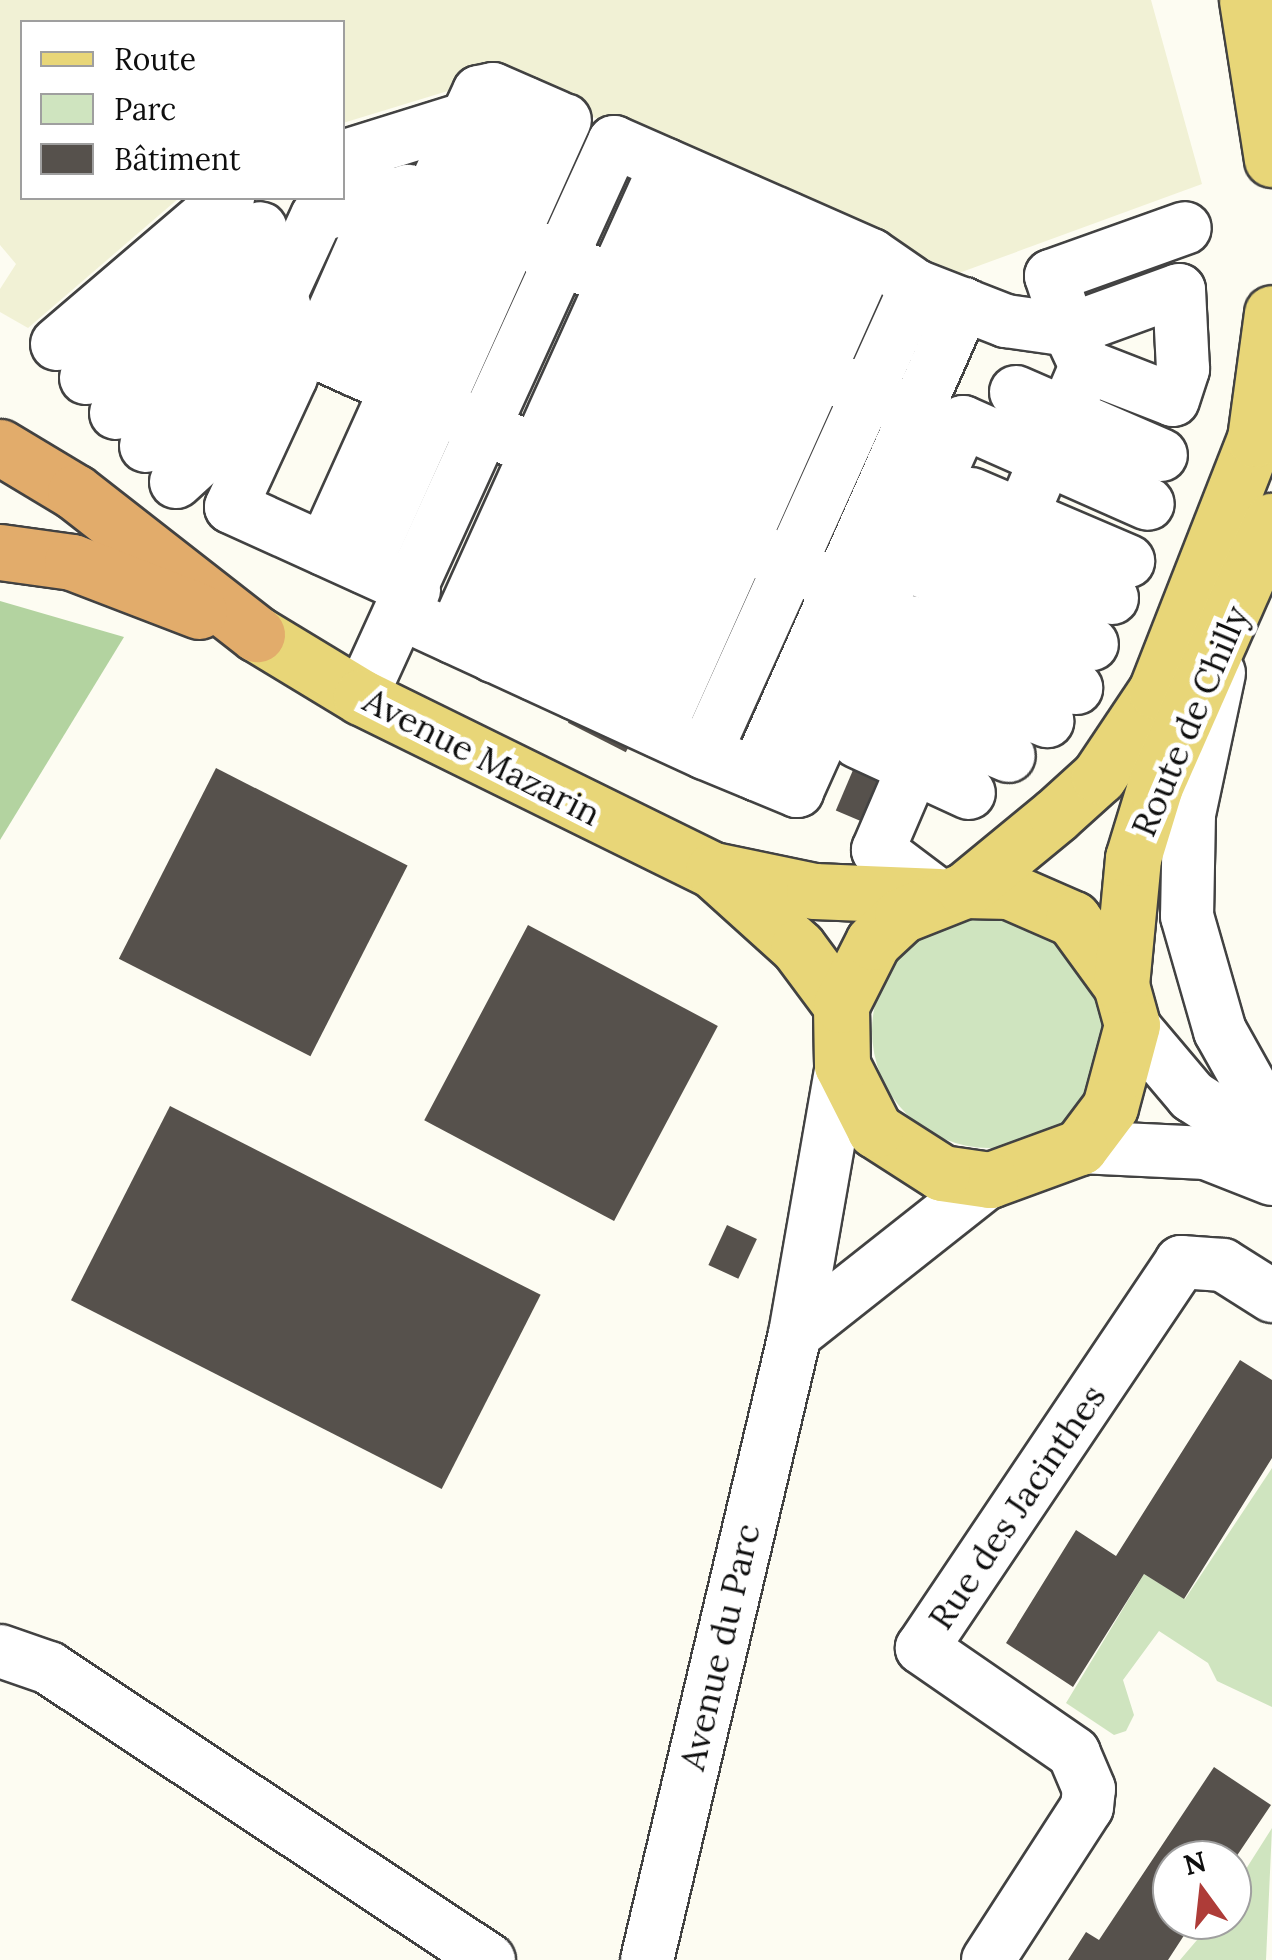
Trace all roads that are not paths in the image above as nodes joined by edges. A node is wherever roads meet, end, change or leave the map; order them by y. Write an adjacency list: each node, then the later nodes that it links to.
1 (1248, 0): 6 (main road)
2 (545, 112): 3 (street); 4 (street); 7 (street)
3 (466, 118): 5 (street); 7 (street)
4 (614, 142): 8 (street); 10 (street)
5 (345, 156)
6 (1272, 160)
7 (446, 210): 10 (street); 14 (street); 14 (street); 14 (street)
8 (768, 210): 11 (street); 15 (street); 15 (street); 15 (street)
9 (1185, 228): 16 (street)
10 (562, 258): 15 (street); 20 (street)
11 (916, 286): 12 (street); 18 (street)
12 (964, 304): 16 (street); 19 (street)
13 (1272, 312): 42 (main road, Route de Chilly)
14 (309, 314): 14 (street); 20 (street); 27 (street); 27 (street); 27 (street)
15 (716, 326): 18 (street); 24 (street); 24 (street); 24 (street)
16 (1078, 348): 21 (street)
17 (1016, 392): 21 (street)
18 (868, 394): 19 (street); 29 (street)
19 (936, 424): 21 (street); 34 (street)
20 (486, 428): 24 (street); 31 (street)
21 (1059, 437): 23 (street); 35 (street)
22 (0, 447): 32 (highway)
23 (1155, 479)
24 (639, 497): 29 (street); 36 (street); 36 (street); 36 (street)
25 (961, 513): 35 (street)
26 (1272, 521): 33 (main road, Route de Chilly)
27 (311, 543): 31 (street)
28 (0, 552): 32 (highway)
29 (790, 565): 34 (street); 38 (street)
30 (1120, 579): 35 (street)
31 (409, 602): 36 (street); 37 (street)
32 (257, 634): 37 (main road, Avenue Mazarin)
33 (1226, 636): 44 (main road, Route de Chilly); 46 (street)
34 (880, 639): 35 (street); 35 (street); 35 (street); 38 (street)
35 (969, 641): 35 (street); 39 (street); 40 (street); 42 (street)
36 (555, 684): 38 (street)
37 (361, 697): 41 (main road, Avenue Mazarin)
38 (705, 752)
39 (1010, 756)
40 (969, 793)
41 (713, 870): 42 (main road, Avenue Mazarin); 43 (main road, Avenue Mazarin)
42 (952, 893): 43 (main road); 44 (main road)
43 (841, 1005): 45 (main road)
44 (1127, 1005): 47 (main road); 48 (street)
45 (842, 1065): 50 (main road); 52 (street, Avenue du Parc)
46 (1272, 1124)
47 (1080, 1147): 49 (street); 50 (main road)
48 (1272, 1148)
49 (1272, 1179)
50 (990, 1180): 52 (street)
51 (1272, 1296): 56 (street, Rue des Jacinthes)
52 (795, 1334): 55 (street, Avenue du Parc)
53 (0, 1651): 54 (street)
54 (489, 1960)
55 (647, 1960)
56 (988, 1960)

